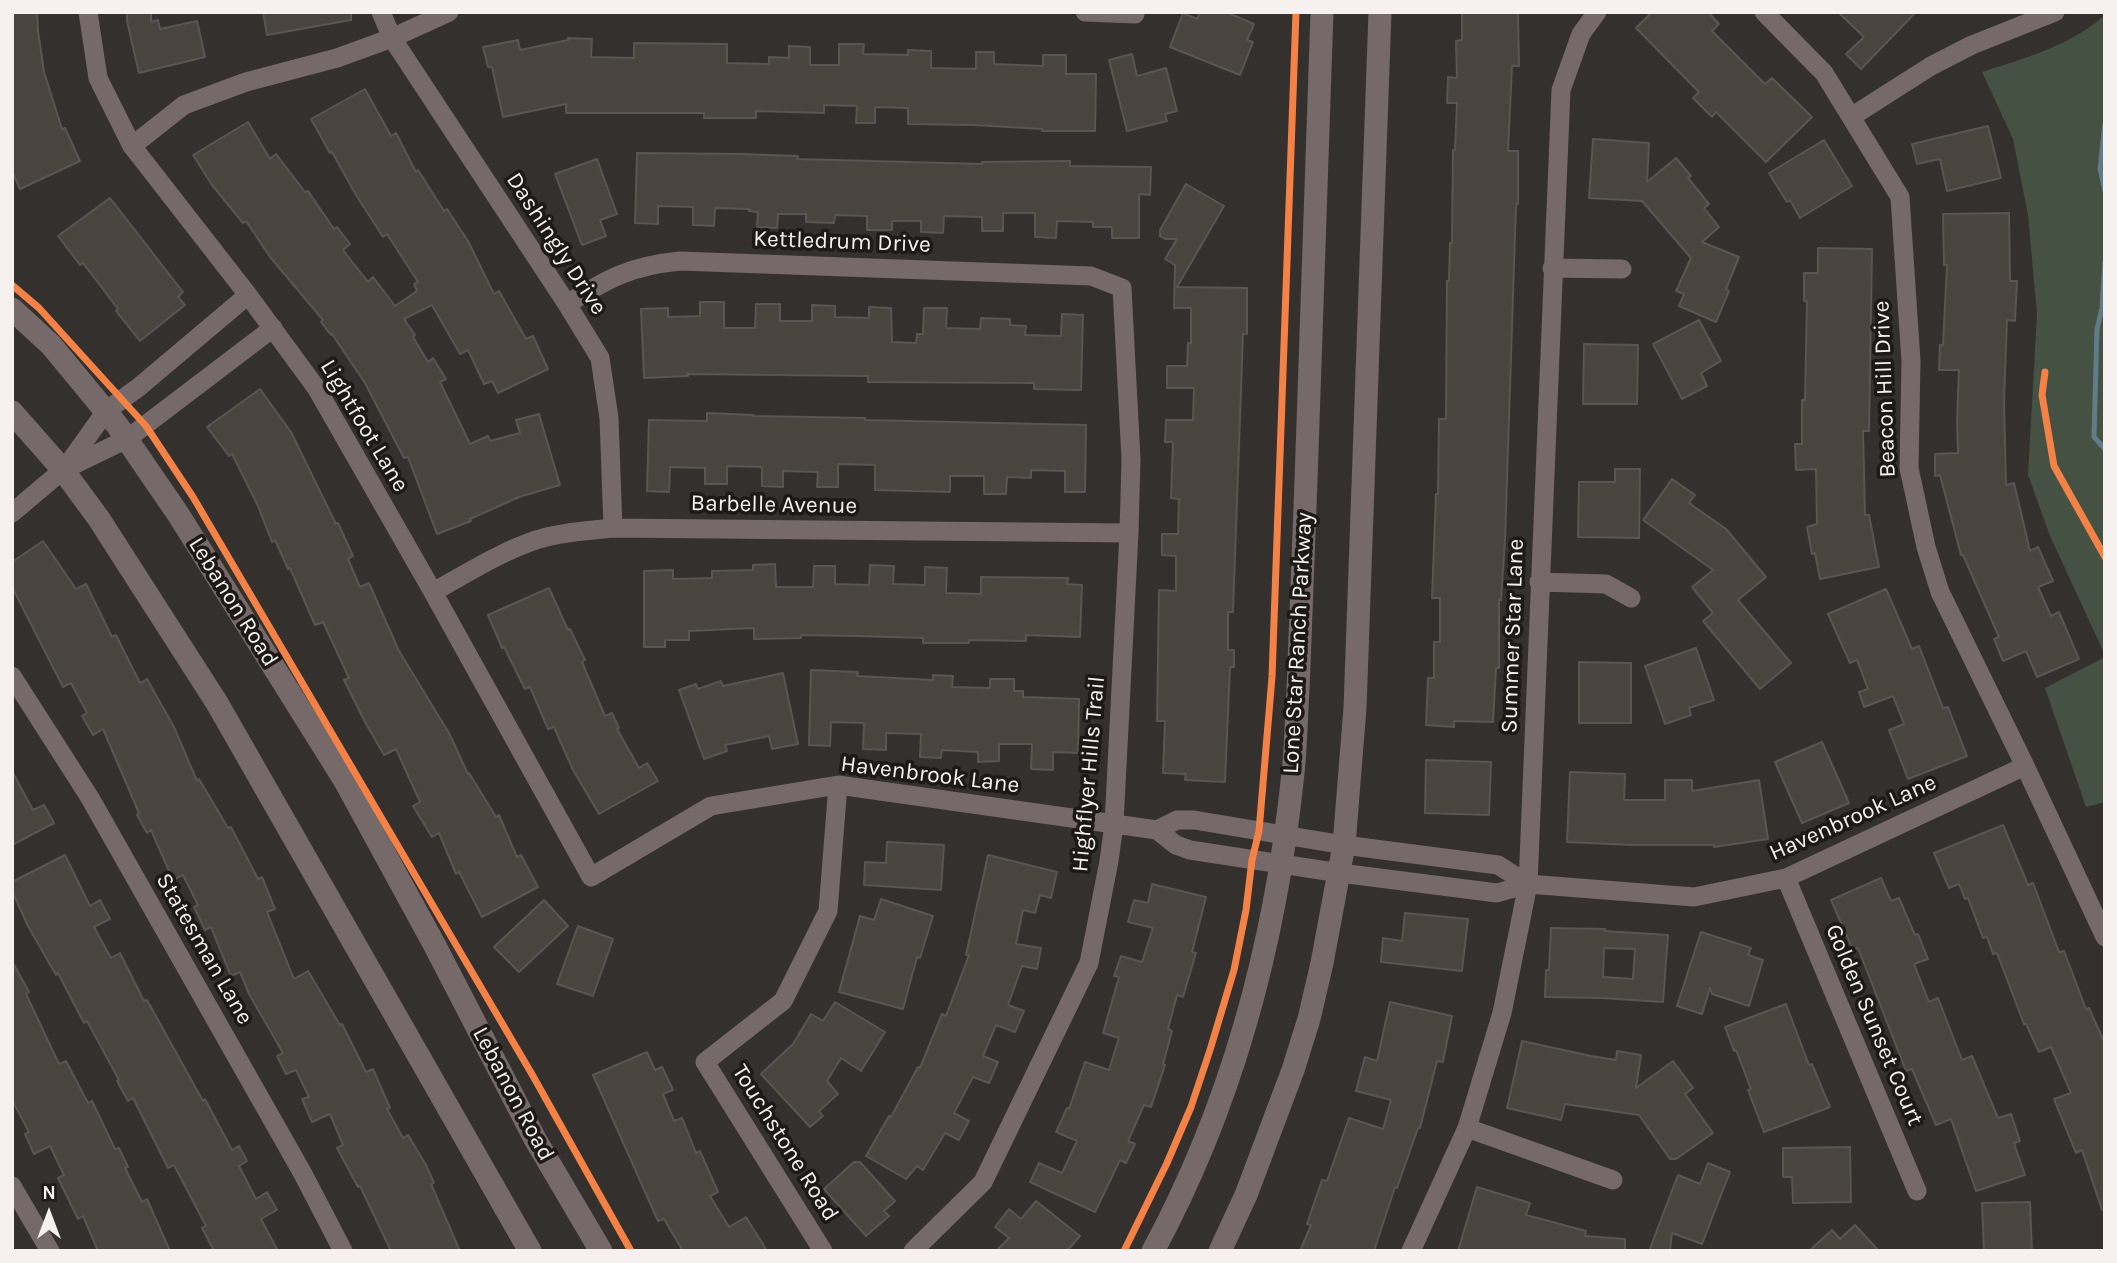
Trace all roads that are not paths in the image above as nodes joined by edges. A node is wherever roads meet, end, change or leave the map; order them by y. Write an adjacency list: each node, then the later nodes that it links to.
1 (88, 12): 13 (street, Lightfoot Lane)
2 (381, 12): 11 (street, Dashingly Drive)
3 (449, 12): 11 (street)
4 (1085, 12): 10 (street)
5 (1322, 12): 36 (main road, Lone Star Ranch Parkway)
6 (1380, 12): 37 (main road)
7 (1597, 12): 14 (street, Summer Star Lane)
8 (1764, 12): 12 (street, Beacon Hill Drive)
9 (2055, 12): 12 (street)
10 (1135, 13)
11 (392, 38): 13 (street); 18 (street, Dashingly Drive)
12 (1850, 117): 32 (street, Beacon Hill Drive)
13 (132, 146): 17 (street, Lightfoot Lane)
14 (1552, 268): 15 (street); 28 (street, Summer Star Lane)
15 (1622, 269)
16 (1122, 288): 18 (street, Kettledrum Drive); 27 (street, Highflyer Hills Trail)
17 (248, 295): 20 (street, Lightfoot Lane); 21 (street)
18 (567, 304): 26 (street, Dashingly Drive)
19 (12, 309): 21 (main road, Lebanon Road)
20 (273, 328): 23 (street); 29 (street, Lightfoot Lane)
21 (106, 411): 23 (main road, Lebanon Road); 24 (street)
22 (12, 412): 24 (main road)
23 (127, 439): 24 (street); 51 (main road, Lebanon Road)
24 (63, 470): 25 (street); 50 (main road)
25 (12, 513)
26 (612, 528): 27 (street, Barbelle Avenue); 29 (street, Barbelle Avenue)
27 (1129, 533): 34 (street, Highflyer Hills Trail)
28 (1539, 582): 30 (street); 42 (street, Summer Star Lane)
29 (433, 592): 40 (street, Lightfoot Lane)
30 (1631, 597)
31 (12, 676): 49 (street, Statesman Lane)
32 (2025, 766): 41 (street, Havenbrook Lane); 43 (street, Beacon Hill Drive)
33 (838, 785): 34 (street, Havenbrook Lane); 40 (street, Havenbrook Lane); 52 (street, Touchstone Road)
34 (1114, 824): 35 (street, Havenbrook Lane); 53 (street, Highflyer Hills Trail)
35 (1157, 830): 36 (street, Havenbrook Lane); 38 (street, Havenbrook Lane)
36 (1286, 835): 37 (street, Havenbrook Lane); 38 (main road, Lone Star Ranch Parkway)
37 (1344, 845): 39 (main road); 42 (street, Havenbrook Lane)
38 (1281, 864): 39 (street, Havenbrook Lane); 54 (main road, Lone Star Ranch Parkway)
39 (1340, 873): 42 (street, Havenbrook Lane); 55 (main road)
40 (591, 877)
41 (1786, 878): 42 (street, Havenbrook Lane); 47 (street, Golden Sunset Court)
42 (1528, 884): 44 (street, Summer Star Lane)
43 (2105, 937)
44 (1467, 1128): 45 (street); 56 (street, Summer Star Lane)
45 (1613, 1180)
46 (12, 1186): 48 (street)
47 (1917, 1191)
48 (50, 1251)
49 (343, 1251)
50 (530, 1251)
51 (601, 1251)
52 (823, 1251)
53 (913, 1251)
54 (1153, 1251)
55 (1220, 1251)
56 (1411, 1251)

